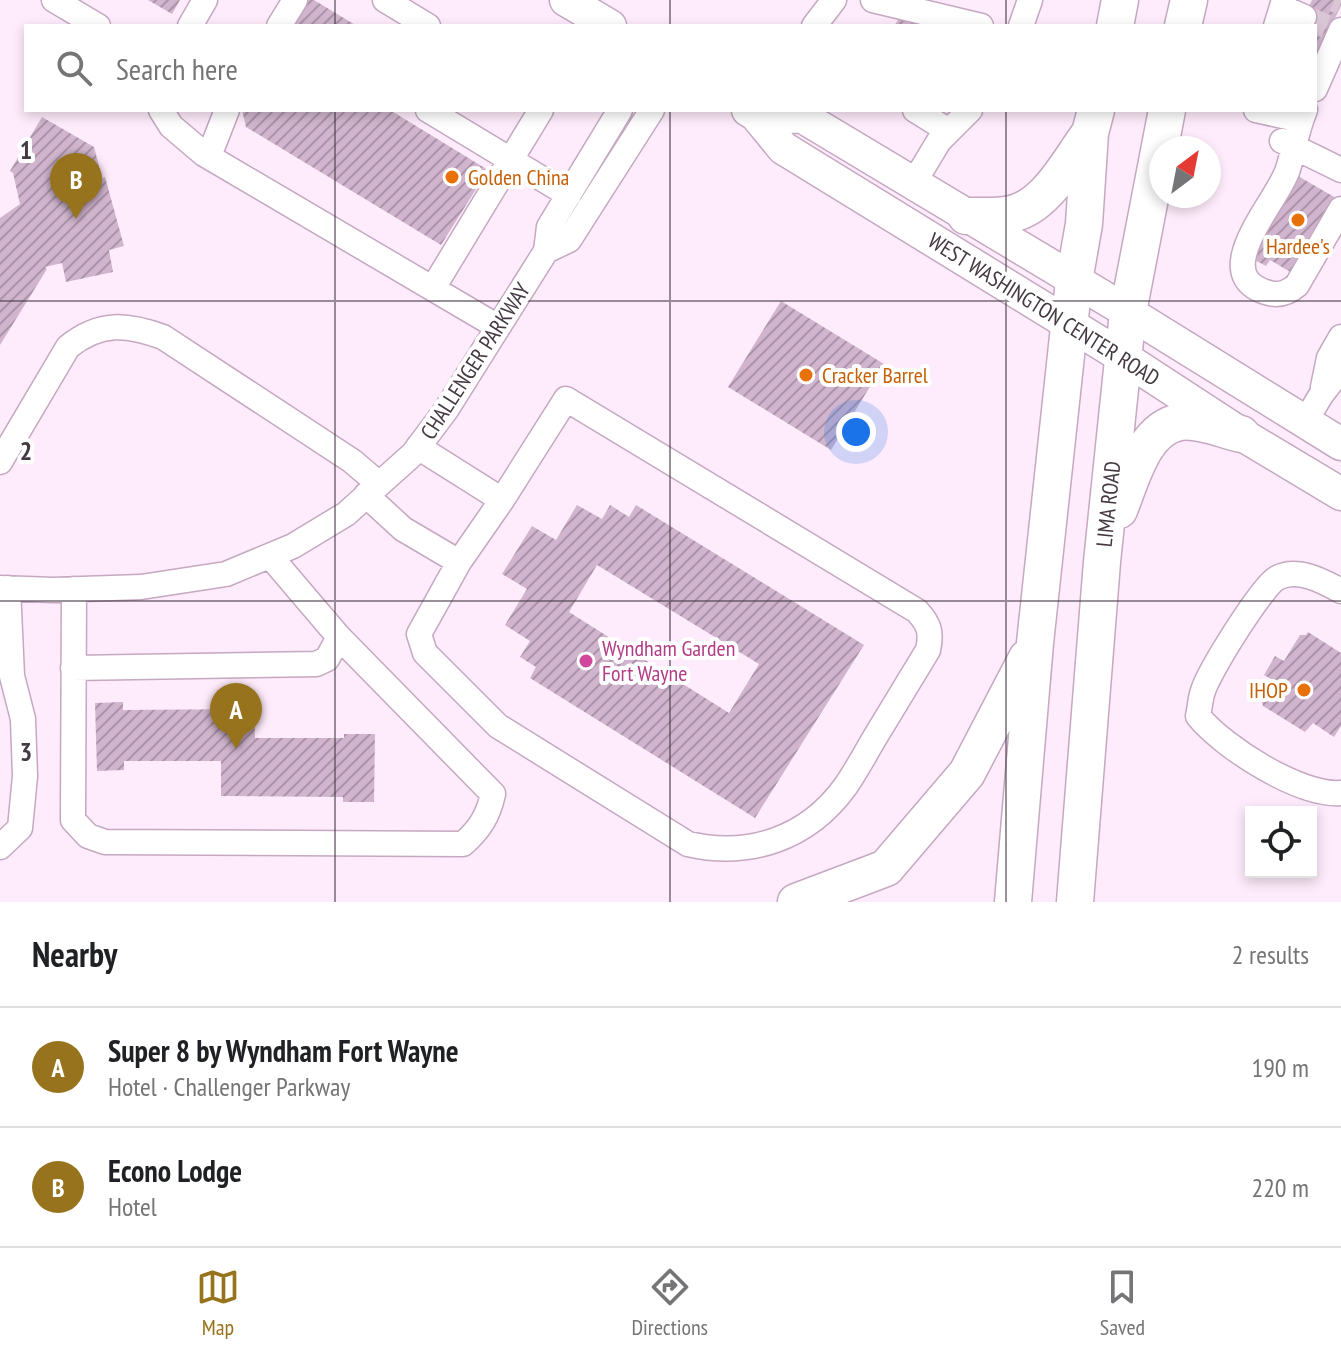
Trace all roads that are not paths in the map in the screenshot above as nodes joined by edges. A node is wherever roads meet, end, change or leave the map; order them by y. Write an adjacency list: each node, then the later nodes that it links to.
1 (54, 0): 12 (street)
2 (205, 0): 13 (street)
3 (295, 0): 14 (street)
4 (385, 0): 15 (street)
5 (566, 0): 16 (main road)
6 (834, 0): 17 (street)
7 (873, 0): 11 (street)
8 (1030, 0): 19 (street)
9 (1120, 0): 20 (highway)
10 (1189, 0): 21 (highway)
11 (935, 20): 18 (street)
12 (95, 24)
13 (191, 24)
14 (280, 24)
15 (420, 24)
16 (607, 24)
17 (816, 24)
18 (966, 24)
19 (1022, 24)
20 (1115, 24)
21 (1183, 24)
22 (1337, 30): 23 (street)
23 (1317, 80)
24 (162, 112): 39 (street)
25 (226, 112): 39 (street)
26 (431, 112): 40 (street)
27 (540, 112): 40 (street)
28 (619, 112): 43 (street, CHALLENGER PARKWAY)
29 (651, 112): 46 (street, CHALLENGER PARKWAY)
30 (754, 112): 42 (main road, WEST WASHINGTON CENTER ROAD); 50 (main road, WEST WASHINGTON CENTER ROAD)
31 (921, 112): 37 (street)
32 (968, 112): 37 (street)
33 (1167, 112): 49 (highway, LIMA ROAD)
34 (1275, 112): 35 (street)
35 (1303, 115): 38 (street)
36 (1093, 121): 45 (highway); 47 (highway)
37 (949, 131): 42 (street)
38 (1287, 144): 41 (street); 44 (street)
39 (209, 156): 48 (street)
40 (511, 160): 43 (street); 48 (street)
41 (1341, 170)
42 (913, 184): 45 (main road, WEST WASHINGTON CENTER ROAD)
43 (569, 195): 46 (street, CHALLENGER PARKWAY)
44 (1341, 209)
45 (966, 216): 47 (main road, WEST WASHINGTON CENTER ROAD)
46 (546, 251): 51 (street, CHALLENGER PARKWAY)
47 (1074, 281): 49 (main road, WEST WASHINGTON CENTER ROAD); 50 (highway)
48 (433, 288): 51 (street)
49 (1128, 312): 53 (highway, LIMA ROAD); 55 (main road, WEST WASHINGTON CENTER ROAD)
50 (1070, 324): 53 (main road, WEST WASHINGTON CENTER ROAD); 70 (highway)
51 (498, 327): 58 (street, CHALLENGER PARKWAY)
52 (1341, 337): 55 (street)
53 (1123, 357): 56 (main road, WEST WASHINGTON CENTER ROAD); 63 (highway, LIMA ROAD)
54 (1341, 369): 55 (street)
55 (1313, 408): 57 (main road, WEST WASHINGTON CENTER ROAD)
56 (1241, 434): 61 (main road, WEST WASHINGTON CENTER ROAD); 63 (highway)
57 (1341, 444)
58 (418, 447): 60 (street, CHALLENGER PARKWAY); 62 (street)
59 (0, 462): 60 (street)
60 (372, 490): 64 (street, CHALLENGER PARKWAY); 65 (street)
61 (1341, 494)
62 (502, 500): 65 (street); 65 (street)
63 (1103, 549): 77 (highway, LIMA ROAD)
64 (270, 556): 67 (street, CHALLENGER PARKWAY); 69 (street)
65 (459, 562)
66 (4, 588): 67 (street, CHALLENGER PARKWAY); 72 (street)
67 (74, 589): 71 (street)
68 (1341, 591): 73 (street)
69 (339, 637): 71 (street); 71 (street)
70 (1035, 643): 75 (highway); 76 (highway)
71 (73, 668)
72 (6, 675): 74 (street)
73 (1341, 793)
74 (0, 847)
75 (796, 902)
76 (1013, 902)
77 (1075, 902)

